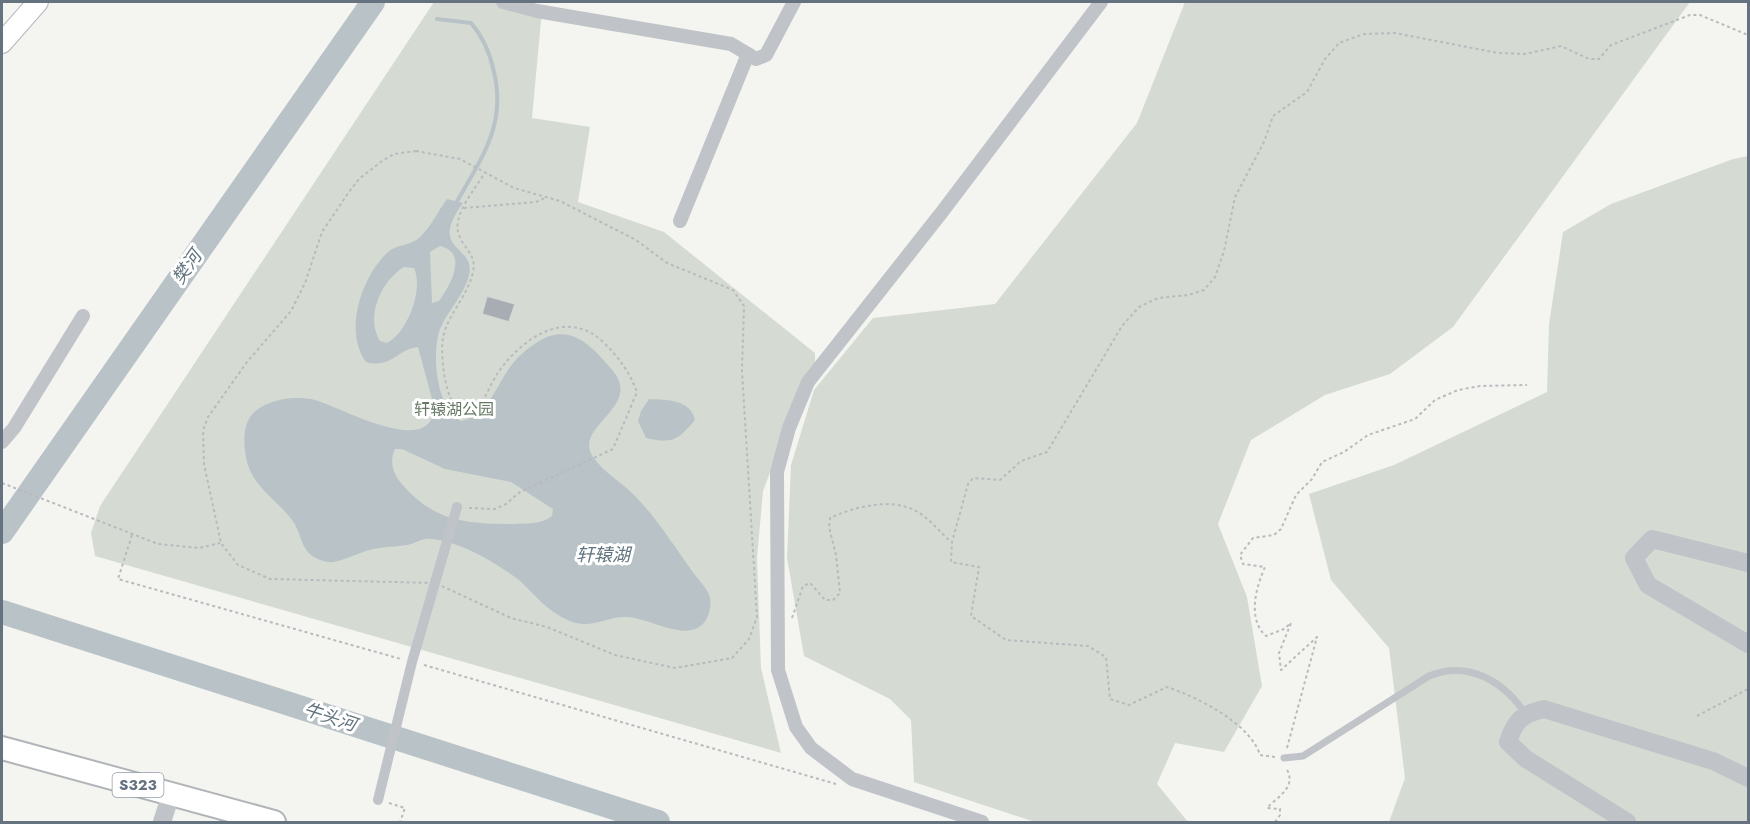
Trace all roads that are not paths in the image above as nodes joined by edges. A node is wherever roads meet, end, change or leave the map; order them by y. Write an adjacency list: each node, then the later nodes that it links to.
1 (38, 2): 5 (main road)
2 (503, 2): 6 (street)
3 (794, 2): 6 (street)
4 (1101, 2): 21 (street)
5 (2, 43)
6 (748, 54): 7 (street)
7 (680, 221)
8 (83, 316): 9 (street)
9 (2, 442)
10 (457, 507): 18 (street)
11 (1749, 563): 12 (street)
12 (1749, 644)
13 (1526, 713): 15 (lane); 16 (street); 22 (street)
14 (2, 748): 17 (main road, S323)
15 (1284, 758)
16 (1749, 778)
17 (171, 794): 19 (street); 20 (main road, S323)
18 (378, 800)
19 (162, 822)
20 (274, 822)
21 (982, 822)
22 (1627, 822)

